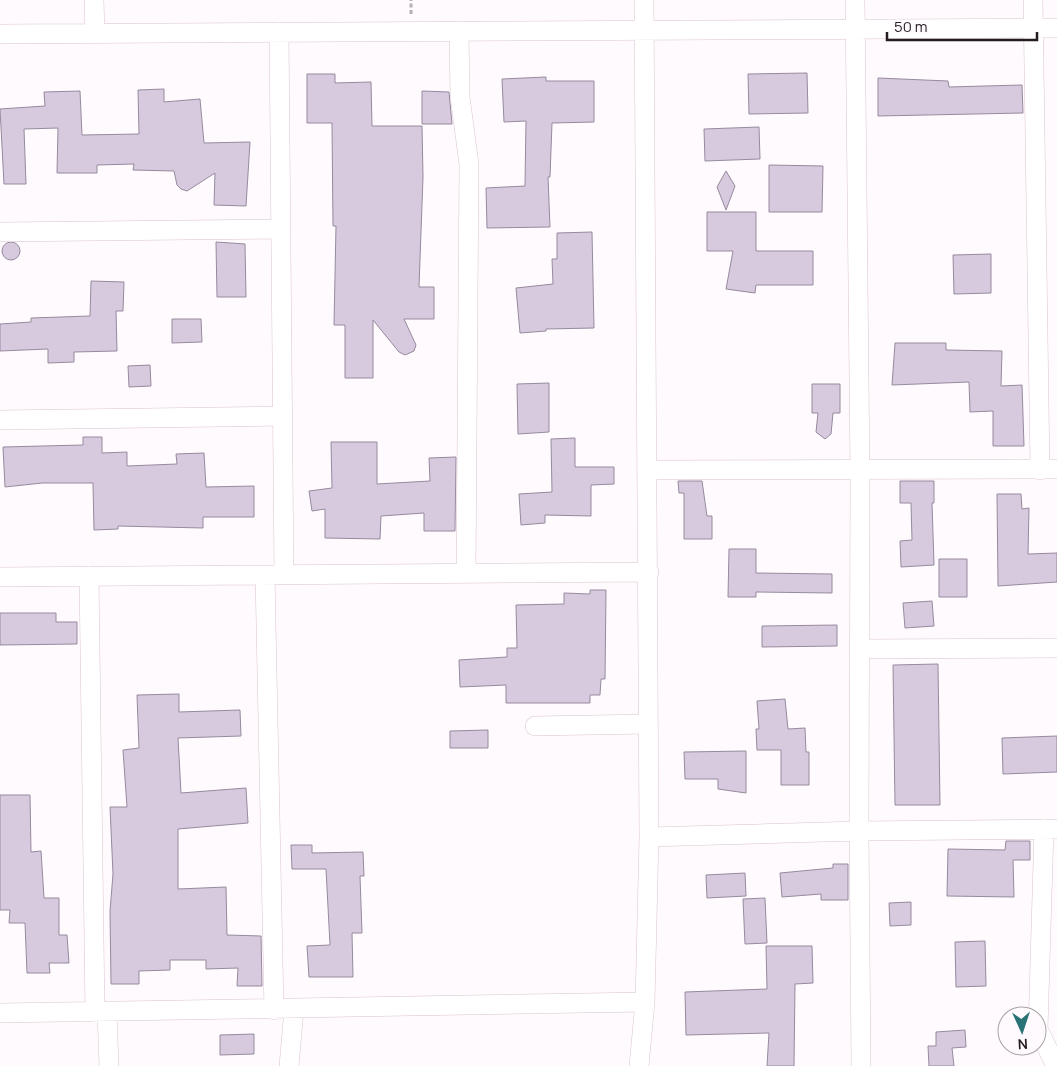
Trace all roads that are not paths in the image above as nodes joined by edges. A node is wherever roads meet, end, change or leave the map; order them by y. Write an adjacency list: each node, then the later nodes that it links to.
1 (94, 0): 12 (street)
2 (644, 0): 8 (street)
3 (856, 0): 7 (street)
4 (1033, 0): 5 (street)
5 (1033, 28): 6 (street); 7 (street); 18 (street)
6 (1057, 28)
7 (856, 29): 8 (street); 19 (street)
8 (644, 30): 9 (street); 17 (street)
9 (459, 31): 10 (street); 21 (street)
10 (279, 32): 12 (street); 13 (street)
11 (0, 34): 12 (street)
12 (95, 34)
13 (280, 229): 14 (street); 15 (street)
14 (0, 232)
15 (284, 416): 16 (street); 23 (street)
16 (0, 420)
17 (648, 470): 19 (street); 20 (street)
18 (1048, 470): 19 (street)
19 (860, 472): 27 (street)
20 (648, 572): 21 (street); 28 (street)
21 (466, 574): 23 (street)
22 (265, 575): 23 (street); 24 (street); 35 (street)
23 (284, 575)
24 (90, 576): 25 (street); 36 (street)
25 (0, 577)
26 (1057, 648): 27 (street)
27 (860, 650): 31 (street)
28 (647, 724): 29 (street); 32 (street)
29 (535, 726)
30 (1051, 829): 31 (street); 42 (street)
31 (859, 831): 32 (street); 41 (street)
32 (649, 837): 33 (street)
33 (645, 1002): 34 (street); 40 (street)
34 (294, 1009): 35 (street); 39 (street)
35 (274, 1010): 36 (street)
36 (101, 1012): 37 (street); 38 (street)
37 (0, 1013)
38 (109, 1066)
39 (289, 1066)
40 (639, 1066)
41 (861, 1066)
42 (1056, 1066)

